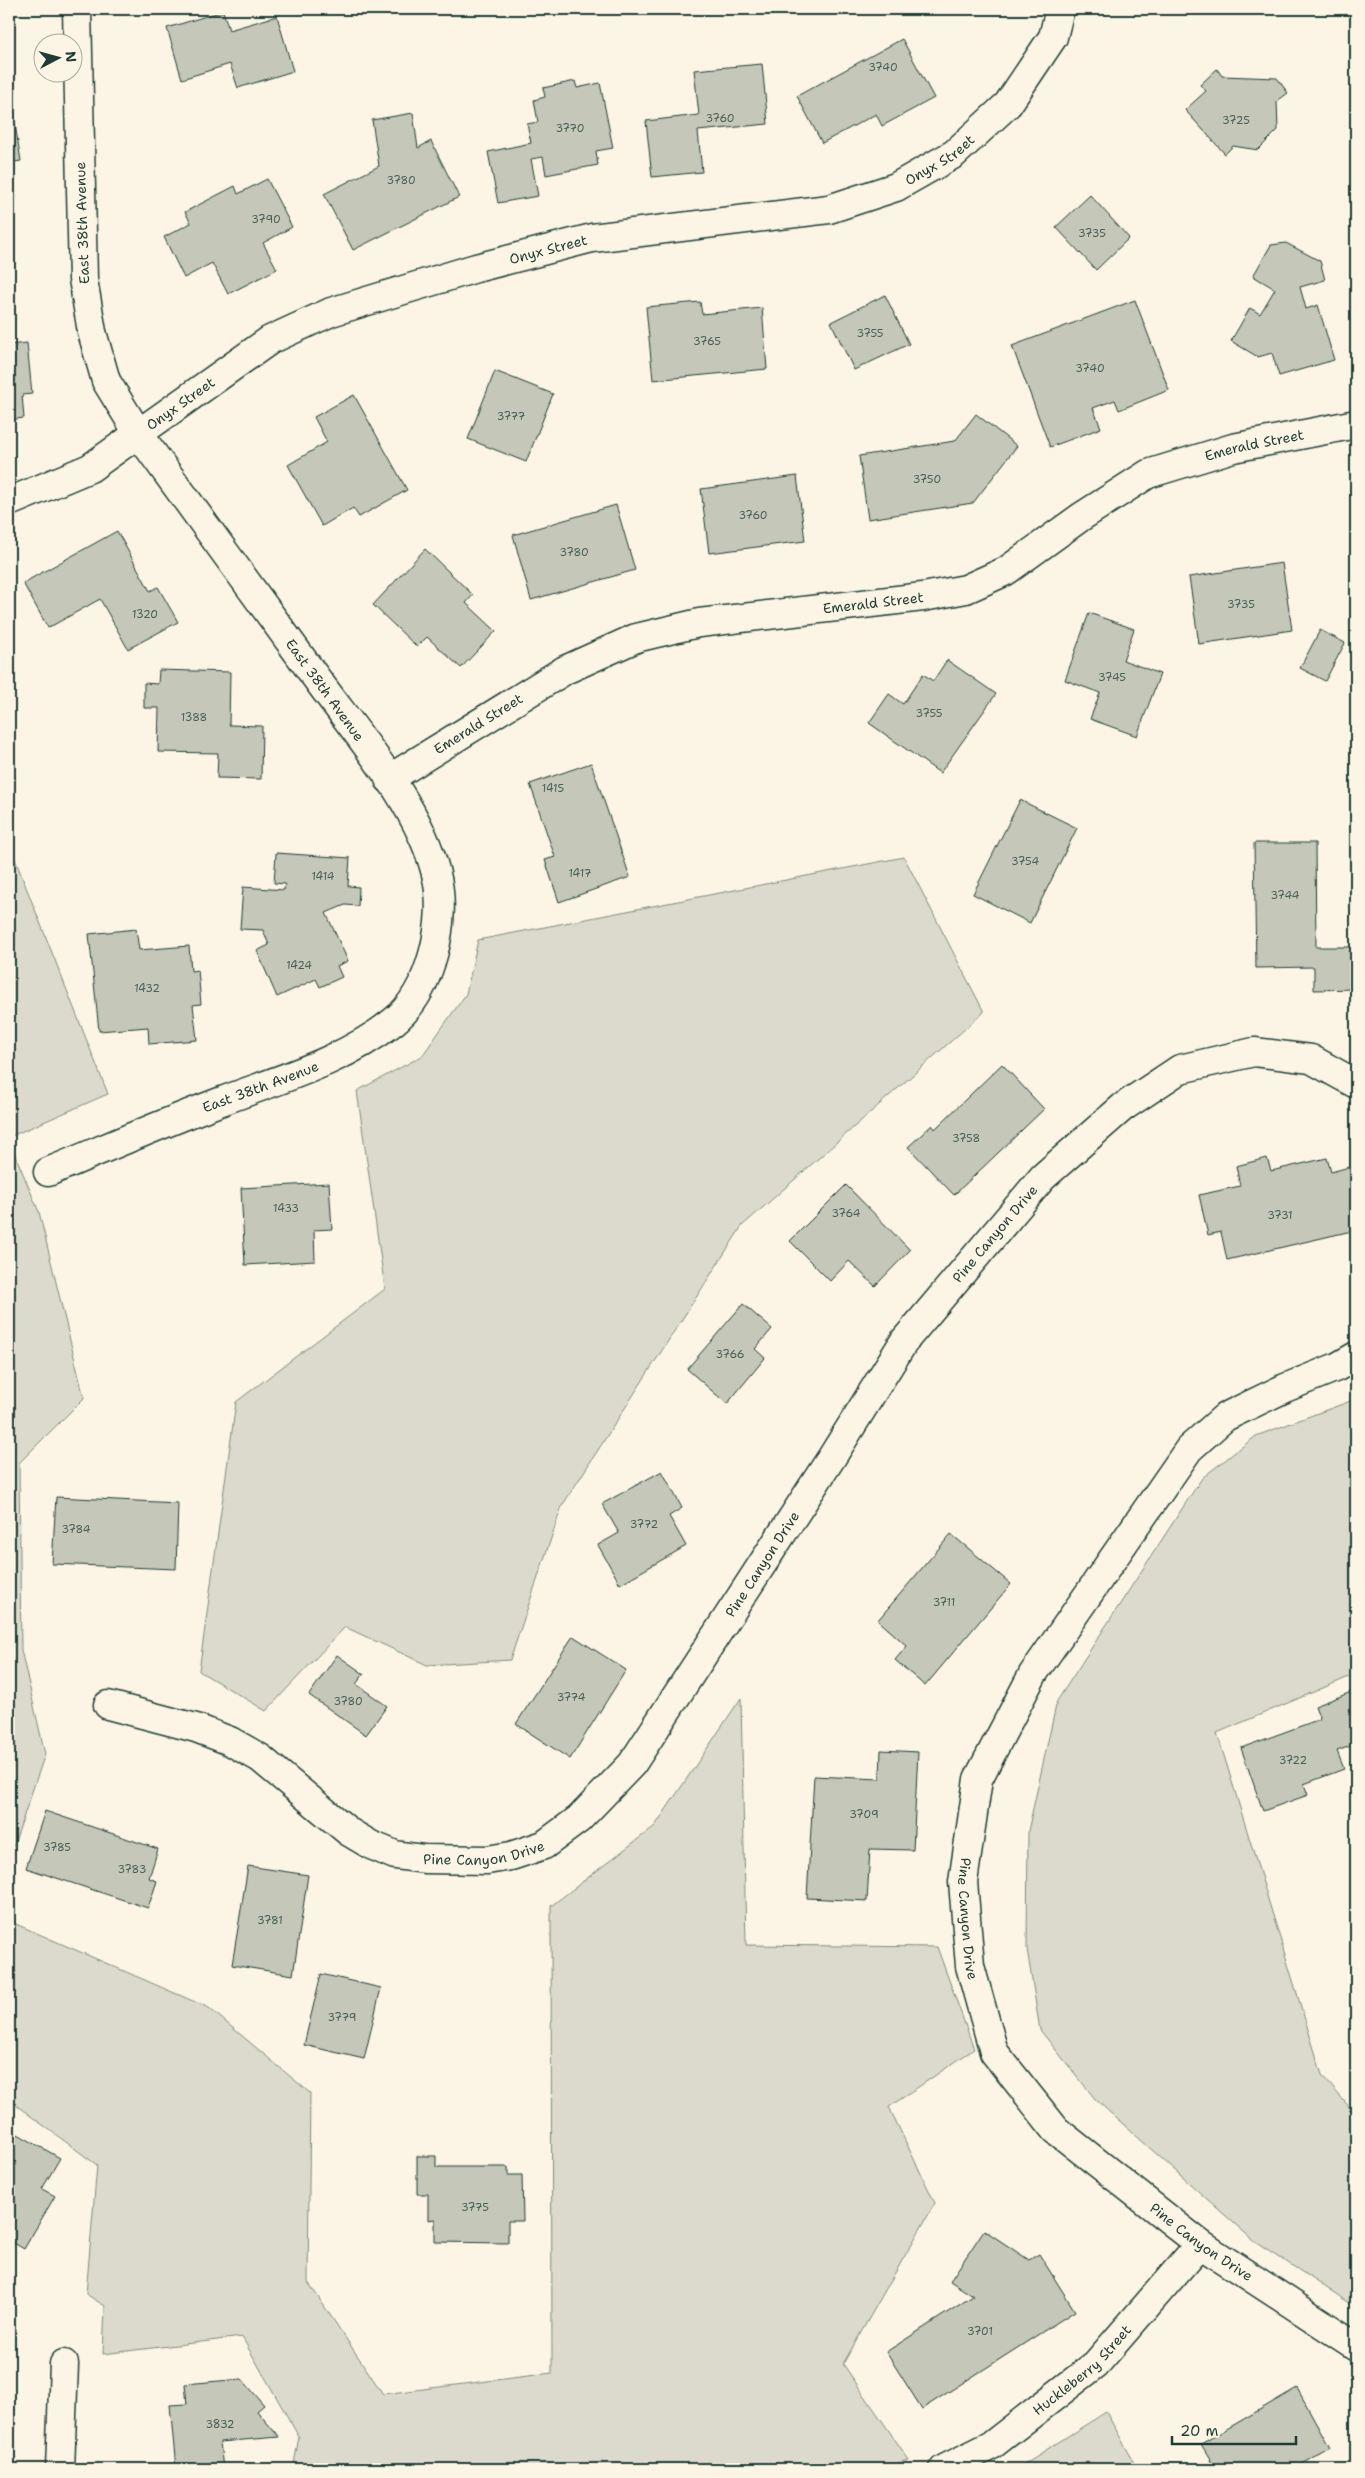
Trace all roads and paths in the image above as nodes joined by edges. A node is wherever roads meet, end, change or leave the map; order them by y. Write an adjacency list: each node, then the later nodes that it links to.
1 (76, 9): 4 (street, East 38th Avenue)
2 (1060, 9): 4 (street, Onyx Street)
3 (1356, 424): 6 (street, Emerald Street)
4 (138, 433): 5 (street, Onyx Street); 6 (street, East 38th Avenue)
5 (9, 502)
6 (389, 779): 8 (street, East 38th Avenue)
7 (1356, 1084): 10 (street, Pine Canyon Drive)
8 (48, 1172)
9 (1356, 1356): 11 (street, Pine Canyon Drive)
10 (108, 1705)
11 (1200, 2244): 12 (street, Pine Canyon Drive); 15 (street, Huckleberry Street)
12 (1356, 2346)
13 (64, 2364): 14 (street)
14 (60, 2469)
15 (944, 2469)

